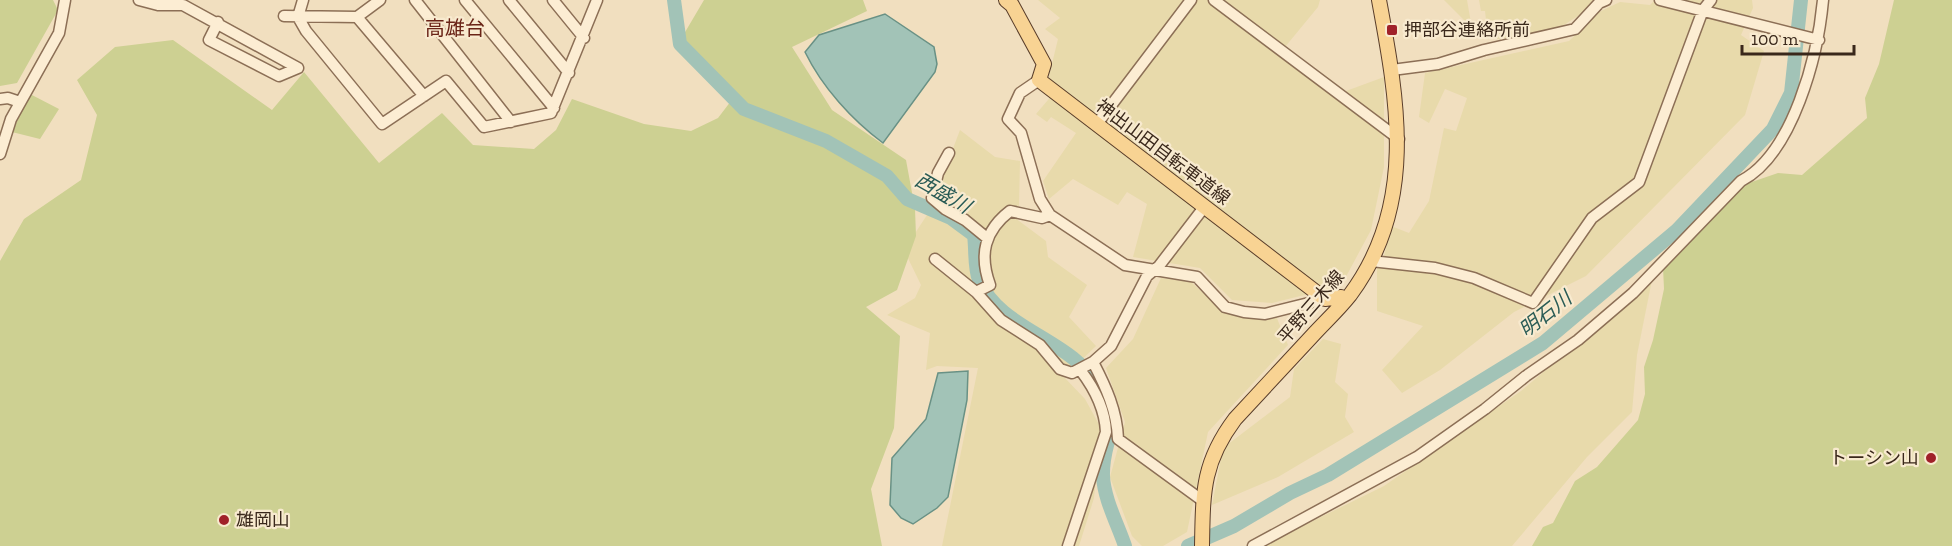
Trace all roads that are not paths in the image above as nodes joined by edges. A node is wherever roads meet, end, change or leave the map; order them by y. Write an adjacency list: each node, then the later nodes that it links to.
1 (65, 0): 30 (street)
2 (139, 0): 22 (street)
3 (303, 0): 20 (street)
4 (380, 0): 21 (street)
5 (415, 0): 32 (street)
6 (465, 0): 31 (street)
7 (509, 0): 26 (street)
8 (553, 0): 23 (street)
9 (596, 0): 23 (street)
10 (1006, 0): 27 (main road)
11 (1191, 0): 33 (street)
12 (1214, 0): 34 (street)
13 (1380, 0): 25 (main road, 平野三木線)
14 (1606, 0): 25 (street)
15 (1711, 0): 18 (street)
16 (1823, 0): 24 (street)
17 (1666, 1): 18 (street)
18 (1703, 10): 24 (street); 41 (street)
19 (284, 16): 20 (street)
20 (298, 17): 21 (street); 28 (street)
21 (357, 17): 28 (street)
22 (218, 22): 22 (street)
23 (584, 38): 26 (street)
24 (1819, 40): 51 (street)
25 (1392, 70): 34 (main road, 平野三木線)
26 (569, 73): 31 (street)
27 (1039, 80): 33 (main road, 神出山田自転車道線); 38 (street)
28 (424, 96): 32 (street)
29 (0, 99): 30 (street)
30 (20, 102): 36 (street)
31 (554, 108): 32 (street)
32 (511, 122)
33 (1097, 124): 37 (main road, 神出山田自転車道線)
34 (1399, 139): 41 (main road, 平野三木線)
35 (949, 153): 39 (street)
36 (0, 154)
37 (1205, 206): 42 (street); 45 (main road, 神出山田自転車道線)
38 (1050, 215): 39 (street); 42 (street)
39 (987, 238): 43 (street)
40 (934, 259): 43 (street)
41 (1371, 261): 44 (main road, 平野三木線)
42 (1154, 270): 45 (street); 46 (street)
43 (976, 292): 47 (street)
44 (1346, 296): 45 (main road); 48 (main road, 平野三木線)
45 (1325, 299)
46 (1093, 362): 47 (street); 48 (street)
47 (1080, 371): 49 (street)
48 (1203, 501): 50 (main road, 平野三木線)
49 (1068, 546)
50 (1202, 546)
51 (1253, 546)

